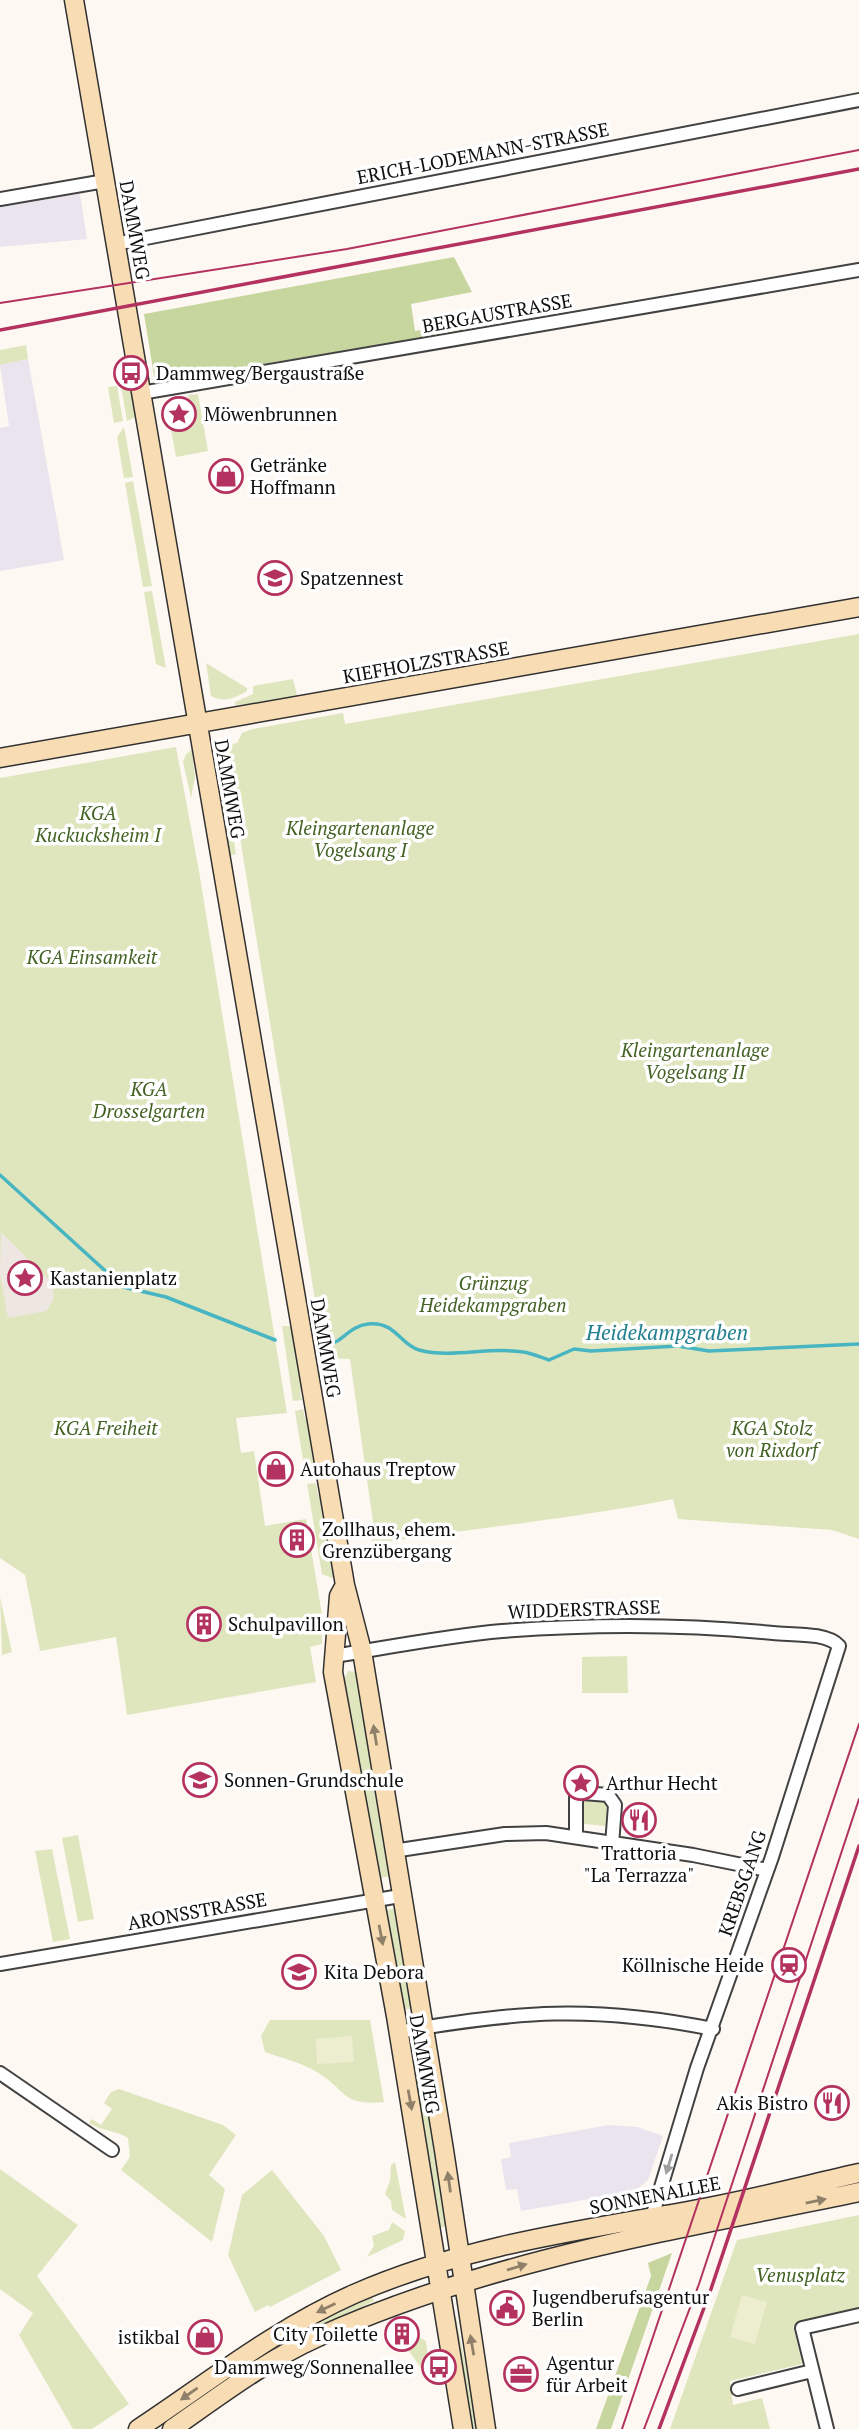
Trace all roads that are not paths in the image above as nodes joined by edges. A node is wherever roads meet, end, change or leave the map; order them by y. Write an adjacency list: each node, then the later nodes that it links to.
1 (74, 0): 3 (street, DAMMWEG)
2 (859, 100): 5 (street, ERICH-LODEMANN-STRASSE)
3 (105, 181): 4 (street); 5 (street, DAMMWEG)
4 (0, 198)
5 (115, 244): 7 (street, DAMMWEG)
6 (859, 270): 7 (street, BERGAUSTRASSE)
7 (141, 393): 9 (street, DAMMWEG)
8 (859, 607): 9 (street, KIEFHOLZSTRASSE)
9 (197, 723): 10 (street, KIEFHOLZSTRASSE); 11 (street, DAMMWEG)
10 (0, 758)
11 (345, 1585): 13 (street, DAMMWEG); 14 (street, DAMMWEG)
12 (835, 1642): 13 (street, WIDDERSTRASSE); 18 (street, KREBSGANG)
13 (362, 1651): 14 (street, WIDDERSTRASSE); 17 (street, DAMMWEG, one-way to 13)
14 (334, 1656): 20 (street, DAMMWEG)
15 (576, 1837): 16 (street); 16 (street); 17 (street)
16 (612, 1845): 18 (street)
17 (393, 1851): 19 (street, DAMMWEG)
18 (767, 1871): 23 (street, KREBSGANG)
19 (400, 1896): 20 (street, ARONSSTRASSE); 22 (street, DAMMWEG)
20 (375, 1900): 21 (street, ARONSSTRASSE); 24 (street, DAMMWEG, one-way to 24)
21 (0, 1964)
22 (422, 2028): 23 (street); 24 (street); 30 (street, DAMMWEG, one-way to 22)
23 (713, 2029): 29 (street, KREBSGANG, one-way to 29)
24 (398, 2032): 31 (street, DAMMWEG, one-way to 31)
25 (0, 2073): 26 (street)
26 (113, 2150)
27 (859, 2173): 29 (street, SONNENALLEE)
28 (859, 2192): 33 (street, SONNENALLEE, one-way to 28)
29 (652, 2217): 30 (street, SONNENALLEE)
30 (459, 2255): 31 (street, SONNENALLEE); 33 (street, DAMMWEG)
31 (438, 2262): 32 (street); 34 (street, DAMMWEG)
32 (389, 2280): 35 (street); 39 (street, one-way to 39)
33 (462, 2284): 34 (street, SONNENALLEE); 42 (street, DAMMWEG, one-way to 33)
34 (441, 2291): 35 (street); 41 (street, DAMMWEG)
35 (397, 2305): 40 (street)
36 (859, 2315): 37 (street)
37 (812, 2371): 38 (street); 43 (street)
38 (738, 2389)
39 (138, 2429)
40 (172, 2429)
41 (463, 2429)
42 (486, 2429)
43 (827, 2429)

